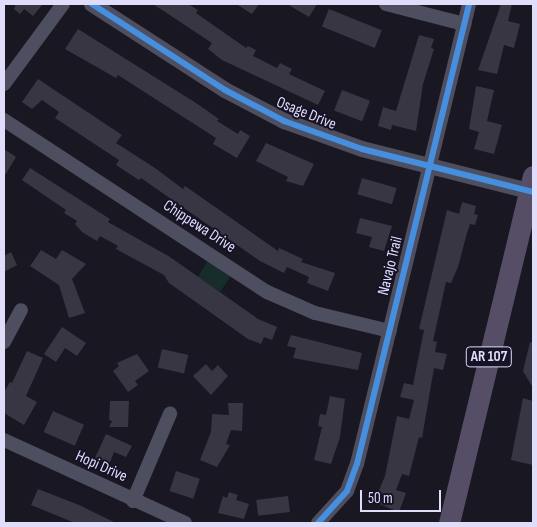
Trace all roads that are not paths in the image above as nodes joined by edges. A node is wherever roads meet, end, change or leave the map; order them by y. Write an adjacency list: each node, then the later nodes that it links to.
1 (63, 4): 6 (street)
2 (92, 4): 8 (street, Osage Drive)
3 (386, 4): 5 (street)
4 (469, 4): 5 (street, Navajo Trail)
5 (464, 24): 8 (street, Navajo Trail)
6 (4, 84)
7 (4, 120): 11 (street, Chippewa Drive)
8 (430, 165): 9 (street, Osage Drive); 11 (street, Navajo Trail)
9 (532, 186): 18 (main road, AR 107)
10 (21, 310): 12 (street)
11 (390, 331): 17 (street, Navajo Trail)
12 (4, 342)
13 (170, 414): 15 (street)
14 (4, 440): 15 (street, Hopi Drive)
15 (133, 501): 16 (street, Hopi Drive)
16 (185, 523)
17 (318, 523)
18 (449, 523)

